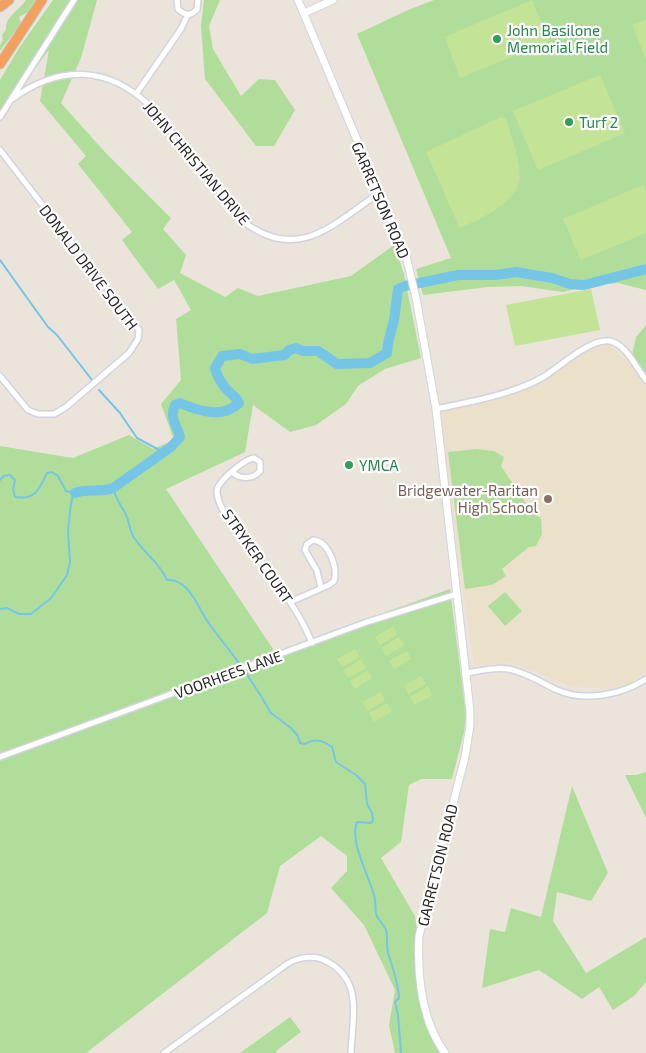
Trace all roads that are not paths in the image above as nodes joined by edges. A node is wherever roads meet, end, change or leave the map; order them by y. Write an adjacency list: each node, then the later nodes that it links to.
1 (2, 0): 9 (highway)
2 (9, 0): 9 (highway)
3 (42, 0): 12 (highway)
4 (74, 0): 14 (street)
5 (177, 0): 11 (street)
6 (198, 0): 11 (street)
7 (298, 0): 10 (street, GARRETSON ROAD)
8 (333, 0): 10 (street)
9 (0, 6)
10 (304, 12): 17 (street, GARRETSON ROAD)
11 (188, 14): 13 (street)
12 (0, 64)
13 (136, 94): 14 (street, JOHN CHRISTIAN DRIVE); 17 (street, JOHN CHRISTIAN DRIVE)
14 (11, 100): 15 (street)
15 (0, 117)
16 (0, 150): 18 (street, DONALD DRIVE SOUTH)
17 (379, 194): 20 (street, GARRETSON ROAD)
18 (0, 376)
19 (646, 380): 20 (street)
20 (436, 408): 23 (street, GARRETSON ROAD)
21 (232, 472): 21 (street, STRYKER COURT); 24 (street, STRYKER COURT)
22 (321, 588): 22 (street); 24 (street)
23 (457, 594): 25 (street, VOORHEES LANE); 26 (street, GARRETSON ROAD)
24 (290, 602): 25 (street, STRYKER COURT)
25 (312, 643): 28 (street, VOORHEES LANE)
26 (466, 673): 27 (street); 31 (street, GARRETSON ROAD)
27 (646, 679)
28 (0, 757)
29 (164, 1053): 30 (street)
30 (351, 1053)
31 (445, 1053)

